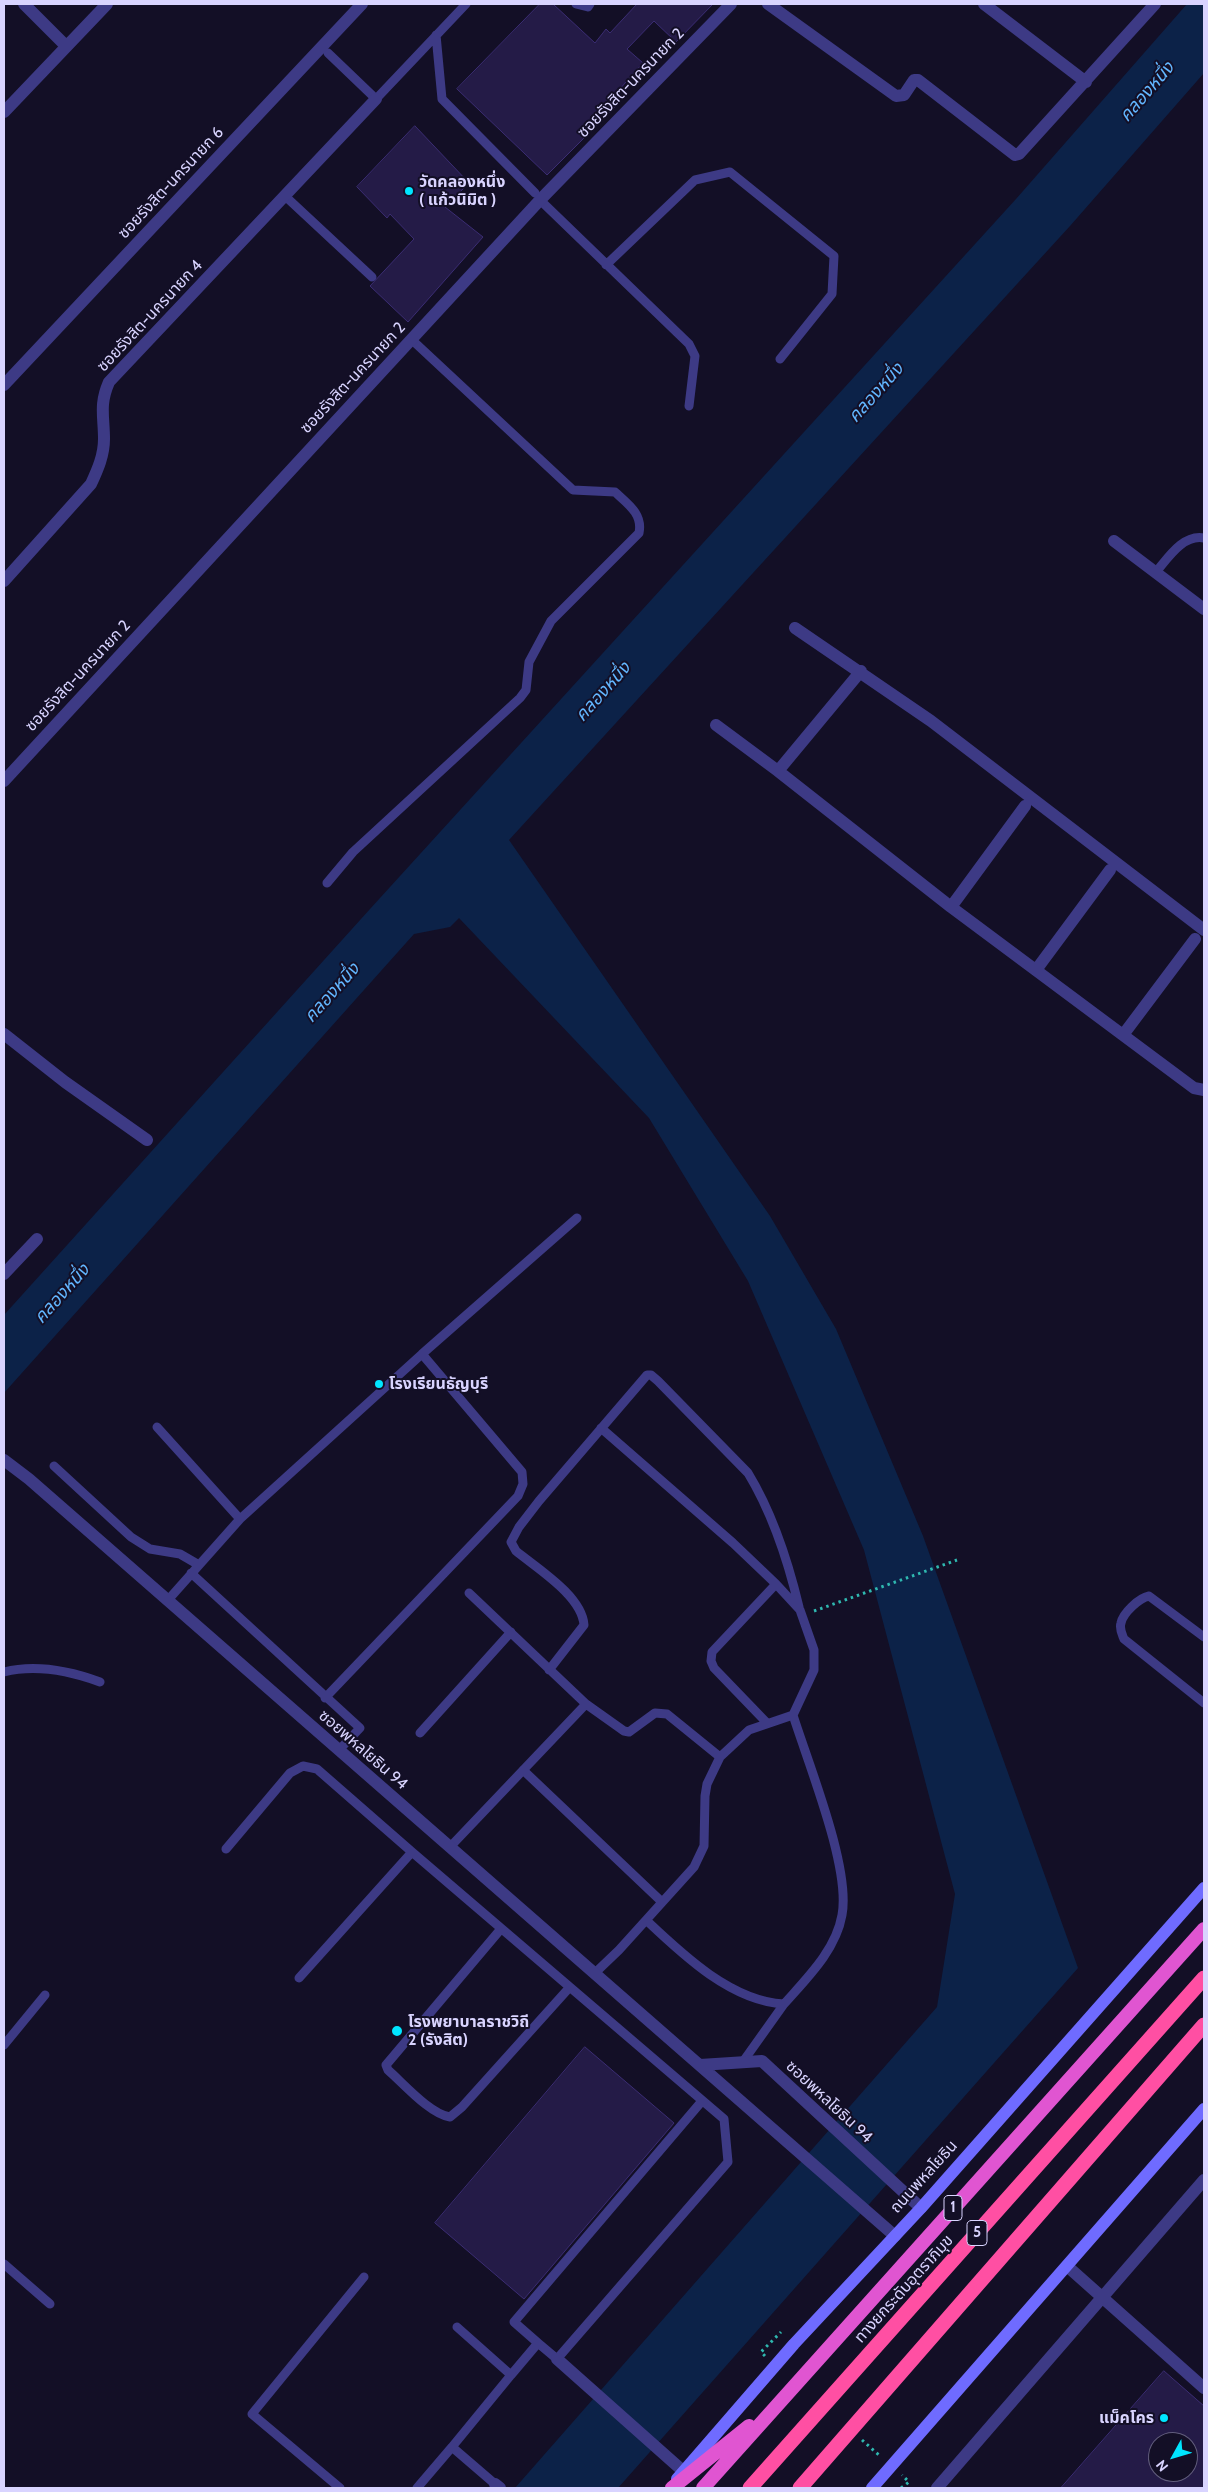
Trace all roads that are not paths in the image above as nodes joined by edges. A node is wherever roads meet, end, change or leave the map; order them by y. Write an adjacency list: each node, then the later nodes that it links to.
1 (24, 4): 12 (street)
2 (107, 4): 12 (street)
3 (362, 4): 23 (street, ซอยรังสิต-นครนายก 6)
4 (465, 4): 11 (lane)
5 (576, 4): 6 (lane)
6 (590, 4)
7 (731, 4): 18 (street, ซอยรังสิต-นครนายก 2)
8 (768, 4): 14 (street)
9 (984, 4): 14 (street)
10 (1155, 4): 14 (street)
11 (436, 35): 15 (lane); 18 (lane)
12 (66, 46): 16 (street)
13 (328, 53): 15 (lane)
14 (1086, 82)
15 (376, 99): 17 (street, ซอยรังสิต-นครนายก 4)
16 (4, 112)
17 (284, 196): 20 (lane); 28 (street, ซอยรังสิต-นครนายก 4)
18 (537, 196): 19 (lane); 21 (street, ซอยรังสิต-นครนายก 2)
19 (606, 265): 22 (lane); 24 (lane)
20 (372, 277)
21 (411, 339): 34 (street, ซอยรังสิต-นครนายก 2); 37 (lane)
22 (780, 359)
23 (4, 385)
24 (689, 406)
25 (1204, 538): 27 (lane)
26 (1114, 541): 27 (street)
27 (1156, 572): 29 (street)
28 (4, 581)
29 (1204, 609)
30 (795, 628): 31 (street)
31 (861, 671): 33 (street); 39 (street)
32 (716, 725): 33 (street)
33 (778, 771): 38 (street)
34 (4, 781)
35 (1025, 806): 38 (street)
36 (1110, 870): 40 (street)
37 (327, 883)
38 (951, 908): 40 (street)
39 (1200, 934): 42 (street)
40 (1036, 970): 42 (street)
41 (4, 1034): 44 (street)
42 (1122, 1035): 43 (street)
43 (1204, 1090)
44 (147, 1140)
45 (578, 1218): 48 (lane)
46 (38, 1239): 47 (street)
47 (4, 1274)
48 (422, 1354): 53 (lane); 65 (lane)
49 (158, 1427): 53 (lane)
50 (600, 1428): 56 (lane); 59 (lane); 62 (lane)
51 (4, 1460): 58 (street, ซอยพหลโยธิน 94)
52 (54, 1466): 54 (lane)
53 (240, 1519): 54 (lane)
54 (198, 1565): 55 (lane)
55 (191, 1573): 58 (lane); 65 (lane)
56 (776, 1584): 59 (lane); 69 (lane)
57 (469, 1593): 60 (lane)
58 (168, 1600): 71 (street, ซอยพหลโยธิน 94)
59 (801, 1613): 68 (lane)
60 (511, 1632): 62 (lane); 70 (lane)
61 (1204, 1637): 66 (lane)
62 (548, 1670): 67 (lane)
63 (4, 1672): 64 (lane)
64 (100, 1682)
65 (325, 1698): 71 (lane)
66 (1204, 1703)
67 (586, 1704): 72 (lane); 73 (lane)
68 (793, 1715): 69 (lane); 87 (lane)
69 (766, 1723): 72 (lane)
70 (420, 1733)
71 (339, 1750): 74 (street, ซอยพหลโยธิน 94)
72 (720, 1757): 78 (lane)
73 (523, 1770): 74 (lane); 78 (lane)
74 (450, 1847): 82 (street, ซอยพหลโยธิน 94)
75 (226, 1849): 76 (lane)
76 (412, 1852): 81 (lane); 83 (lane)
77 (1204, 1888): 96 (main road, ถนนพหลโยธิน / 1)
78 (662, 1902): 79 (lane)
79 (646, 1920): 82 (lane); 87 (lane)
80 (1204, 1929): 108 (highway, 1)
81 (500, 1930): 85 (lane); 85 (lane)
82 (596, 1972): 92 (street, ซอยพหลโยธิน 94)
83 (299, 1978)
84 (1204, 1978): 116 (highway, ทางยกระดับอุตราภิมุข / 5)
85 (569, 1988): 93 (lane)
86 (45, 1995): 90 (lane)
87 (784, 2004): 91 (lane)
88 (1204, 2025): 117 (highway, 5)
89 (1204, 2030): 117 (highway)
90 (4, 2045)
91 (742, 2063): 92 (street, ซอยพหลโยธิน 94); 96 (street, ซอยพหลโยธิน 94)
92 (700, 2065): 97 (street, ซอยพหลโยธิน 94)
93 (702, 2100): 104 (lane); 105 (lane)
94 (1204, 2109): 99 (main road)
95 (1204, 2180): 101 (street)
96 (921, 2208): 97 (main road, ถนนพหลโยธิน / 1)
97 (895, 2236): 110 (main road, ถนนพหลโยธิน / 1)
98 (4, 2264): 102 (lane)
99 (1066, 2266): 101 (street); 118 (main road)
100 (364, 2277): 112 (lane)
101 (1103, 2297): 107 (street); 119 (street)
102 (50, 2304)
103 (457, 2327): 106 (lane)
104 (538, 2343): 105 (lane); 106 (lane)
105 (557, 2359): 110 (street)
106 (511, 2375): 109 (lane)
107 (1204, 2388)
108 (777, 2403): 114 (highway); 115 (highway, 1)
109 (452, 2447): 111 (lane); 113 (lane)
110 (683, 2471): 114 (main road, ถนนพหลโยธิน / 1)
111 (497, 2486)
112 (340, 2488)
113 (416, 2488)
114 (670, 2488)
115 (703, 2488)
116 (750, 2488)
117 (801, 2488)
118 (872, 2488)
119 (937, 2488)

